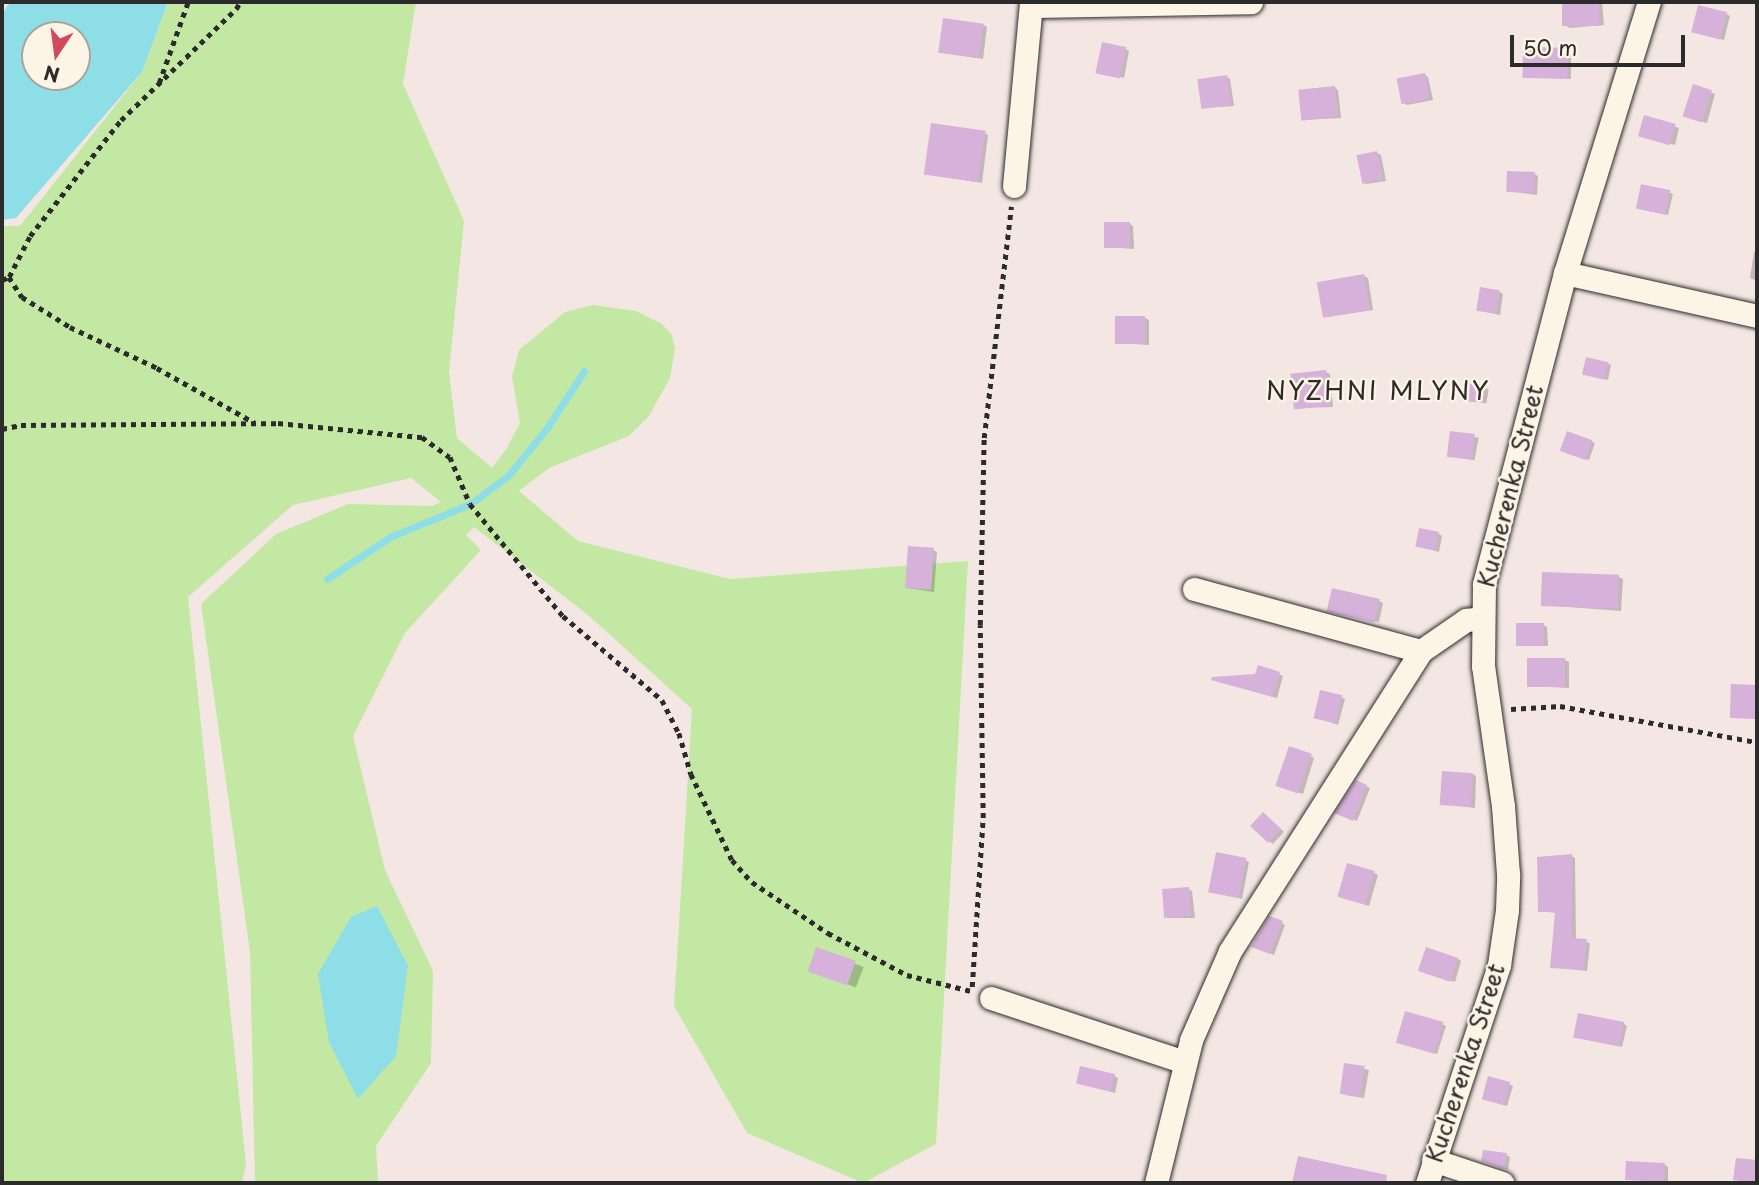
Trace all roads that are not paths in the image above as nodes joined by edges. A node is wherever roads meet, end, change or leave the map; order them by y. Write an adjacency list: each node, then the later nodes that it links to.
1 (1251, 2): 3 (street)
2 (1649, 2): 5 (street, Kucherenka Street)
3 (1031, 4): 4 (street)
4 (1014, 186)
5 (1565, 273): 6 (street); 8 (street, Kucherenka Street)
6 (1757, 316)
7 (1194, 589): 9 (street)
8 (1482, 618): 9 (street); 12 (street, Kucherenka Street)
9 (1421, 651): 11 (street)
10 (981, 995): 11 (street)
11 (1185, 1062): 13 (street)
12 (1433, 1160): 14 (street, Kucherenka Street); 15 (street)
13 (1156, 1183)
14 (1427, 1183)
15 (1502, 1183)

